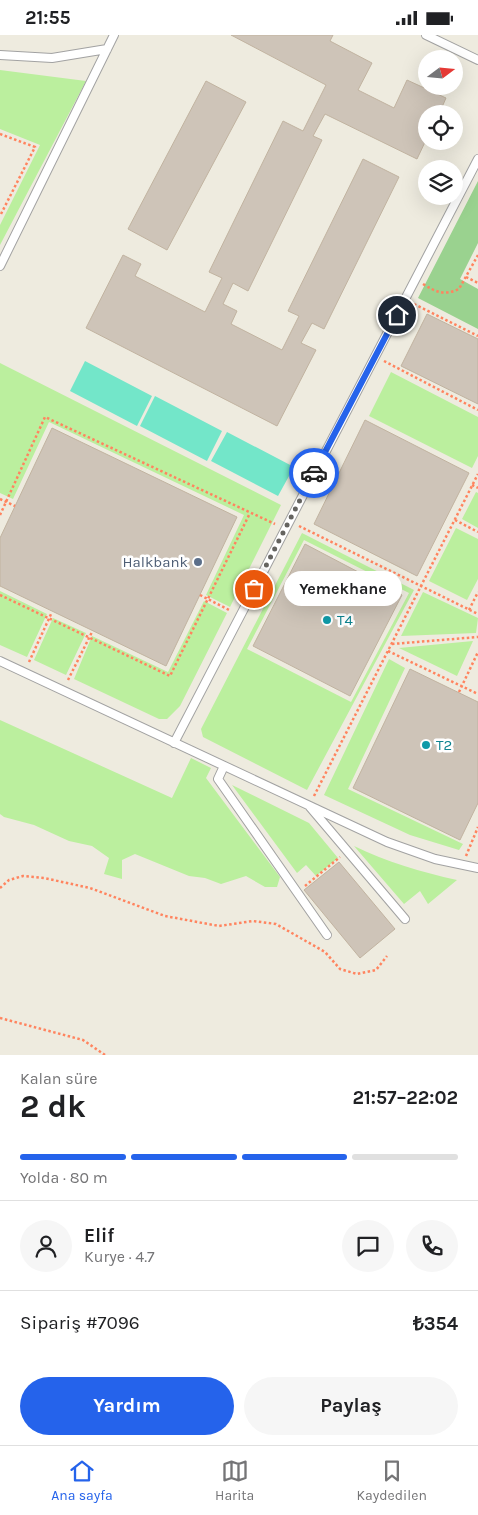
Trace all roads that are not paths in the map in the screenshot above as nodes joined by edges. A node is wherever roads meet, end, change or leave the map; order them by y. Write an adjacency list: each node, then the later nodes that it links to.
1 (114, 35): 3 (lane)
2 (426, 35): 5 (lane)
3 (107, 49): 4 (lane); 7 (lane)
4 (0, 55)
5 (478, 60)
6 (478, 159): 9 (lane)
7 (0, 265)
8 (0, 661): 9 (lane)
9 (174, 743): 10 (lane)
10 (224, 766): 11 (lane); 14 (lane)
11 (308, 806): 12 (lane); 13 (lane)
12 (478, 868)
13 (405, 919)
14 (327, 935)

